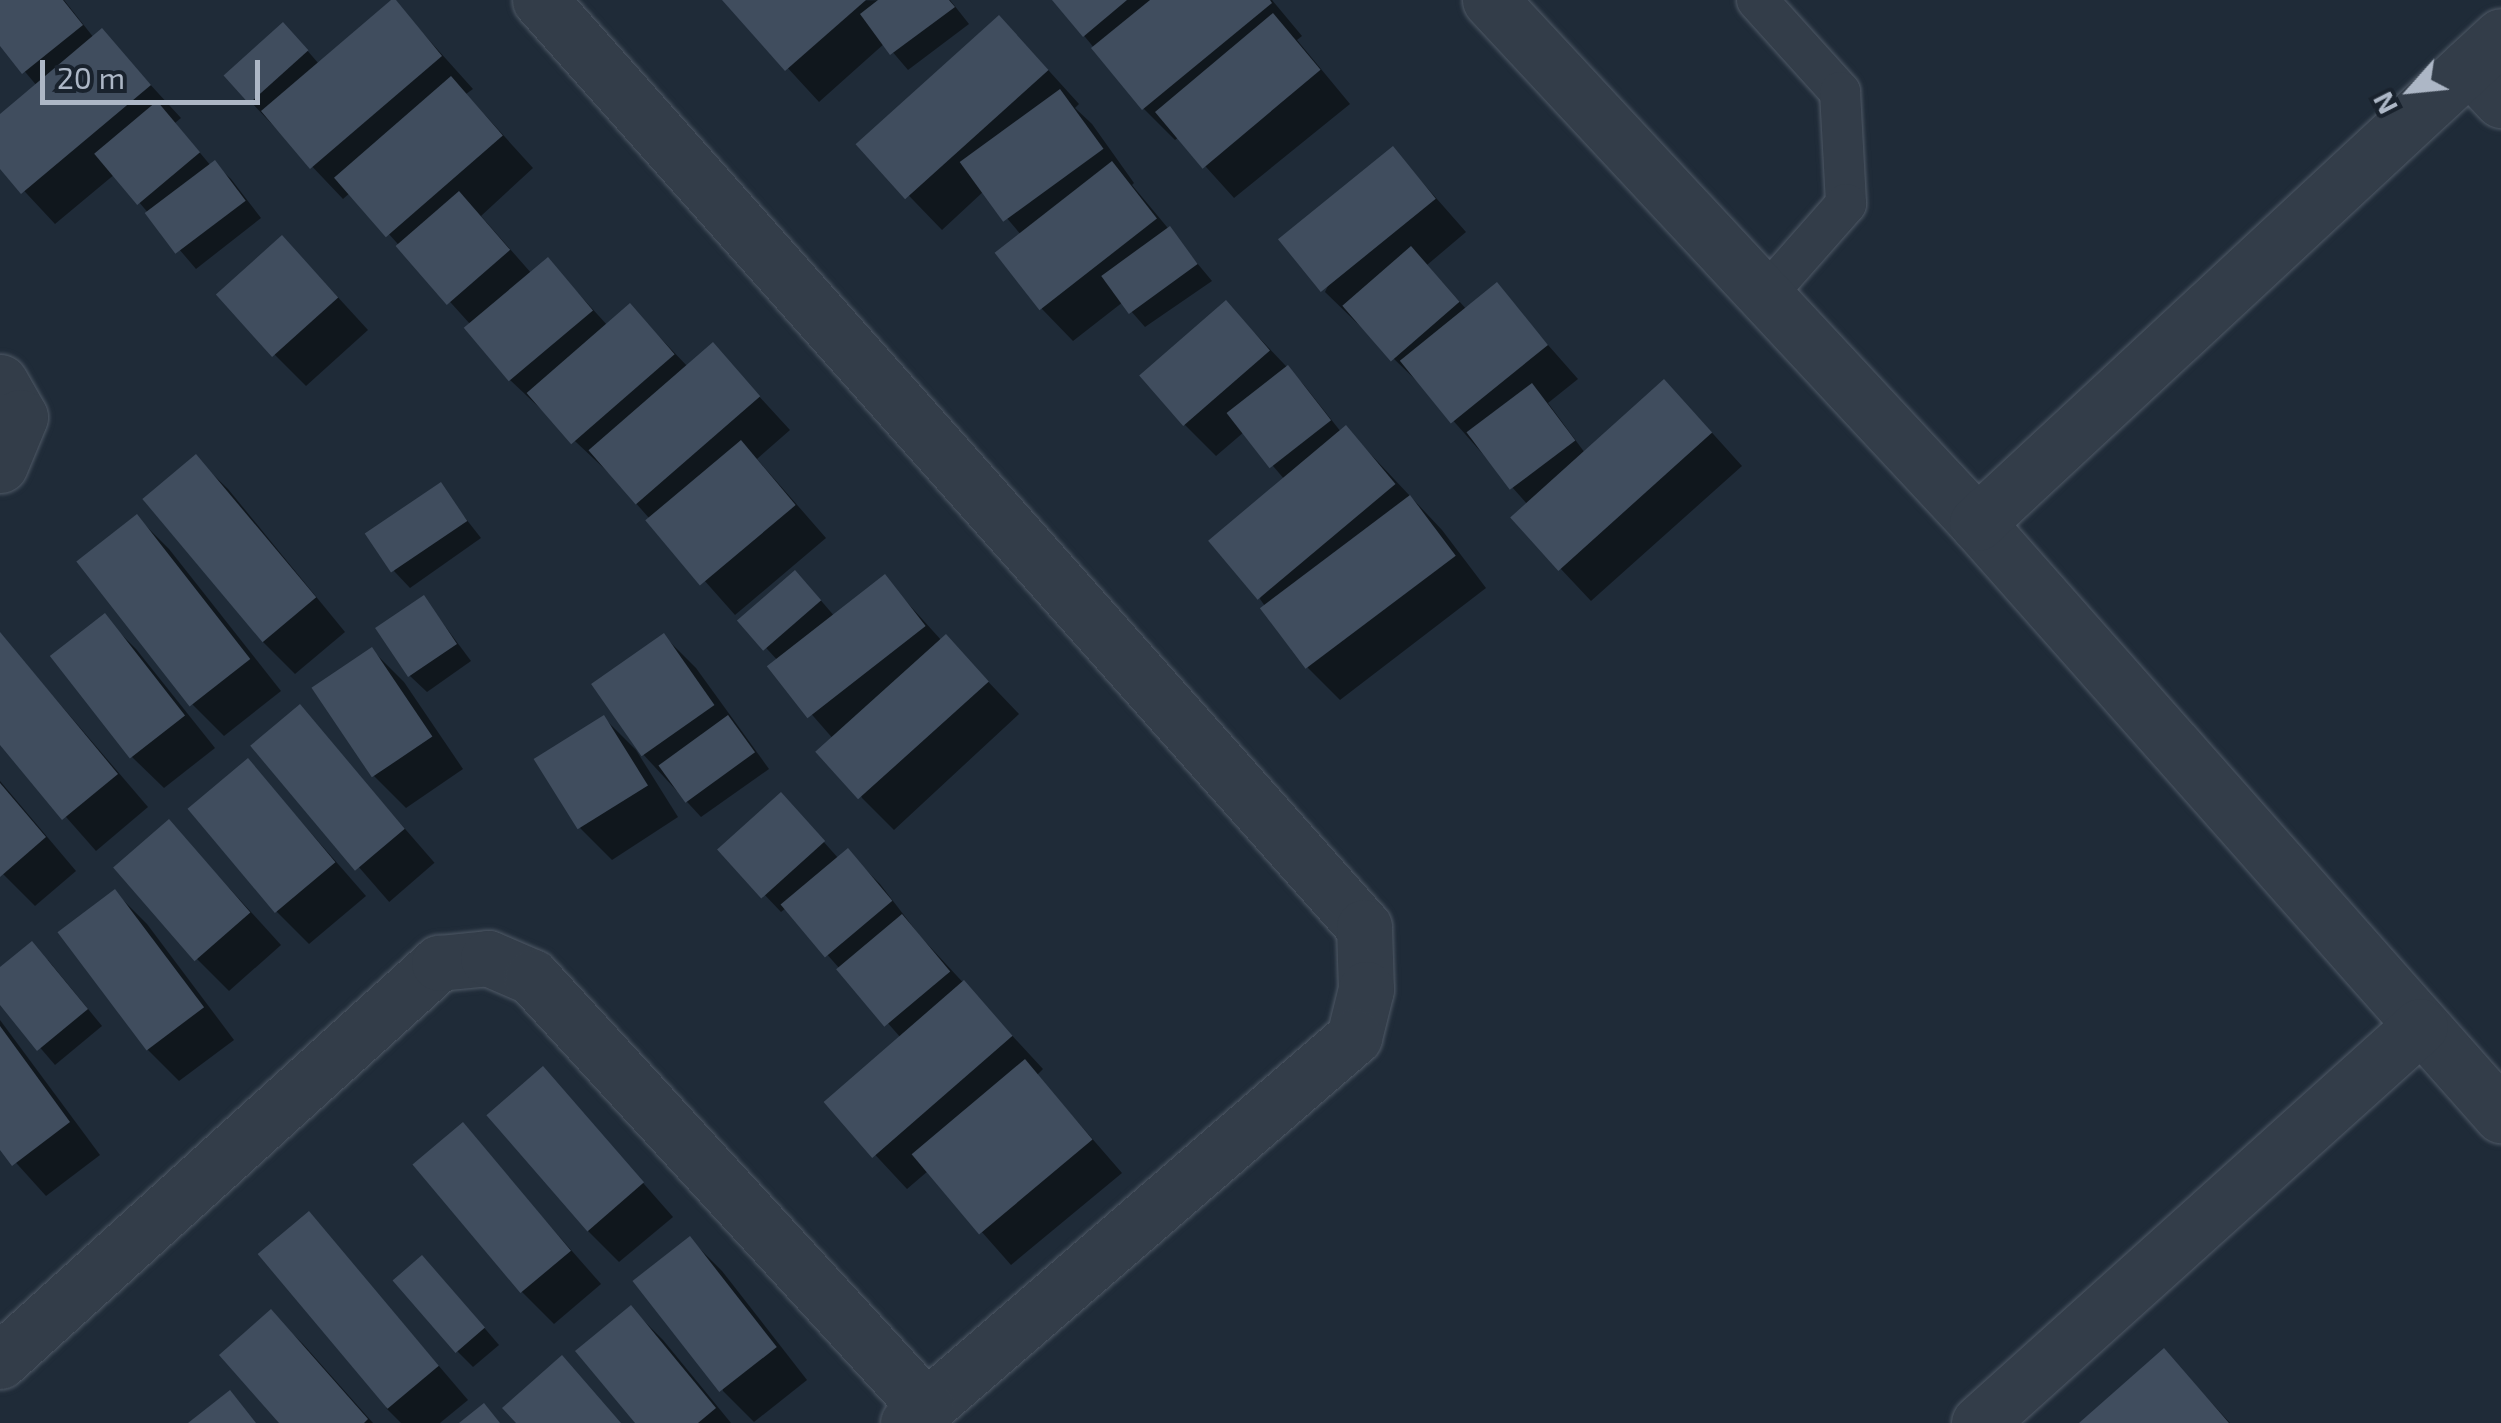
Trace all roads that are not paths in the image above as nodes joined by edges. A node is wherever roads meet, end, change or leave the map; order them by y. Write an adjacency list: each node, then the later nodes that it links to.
1 (540, 0): 12 (street)
2 (1490, 0): 5 (street)
3 (1757, 0): 5 (lane)
4 (2490, 68): 8 (street)
5 (1765, 296): 8 (street)
6 (0, 382): 7 (street)
7 (0, 465)
8 (1977, 523): 9 (street)
9 (2420, 1026): 10 (street); 13 (street)
10 (2501, 1114)
11 (0, 1362): 12 (street)
12 (917, 1415)
13 (1979, 1423)

